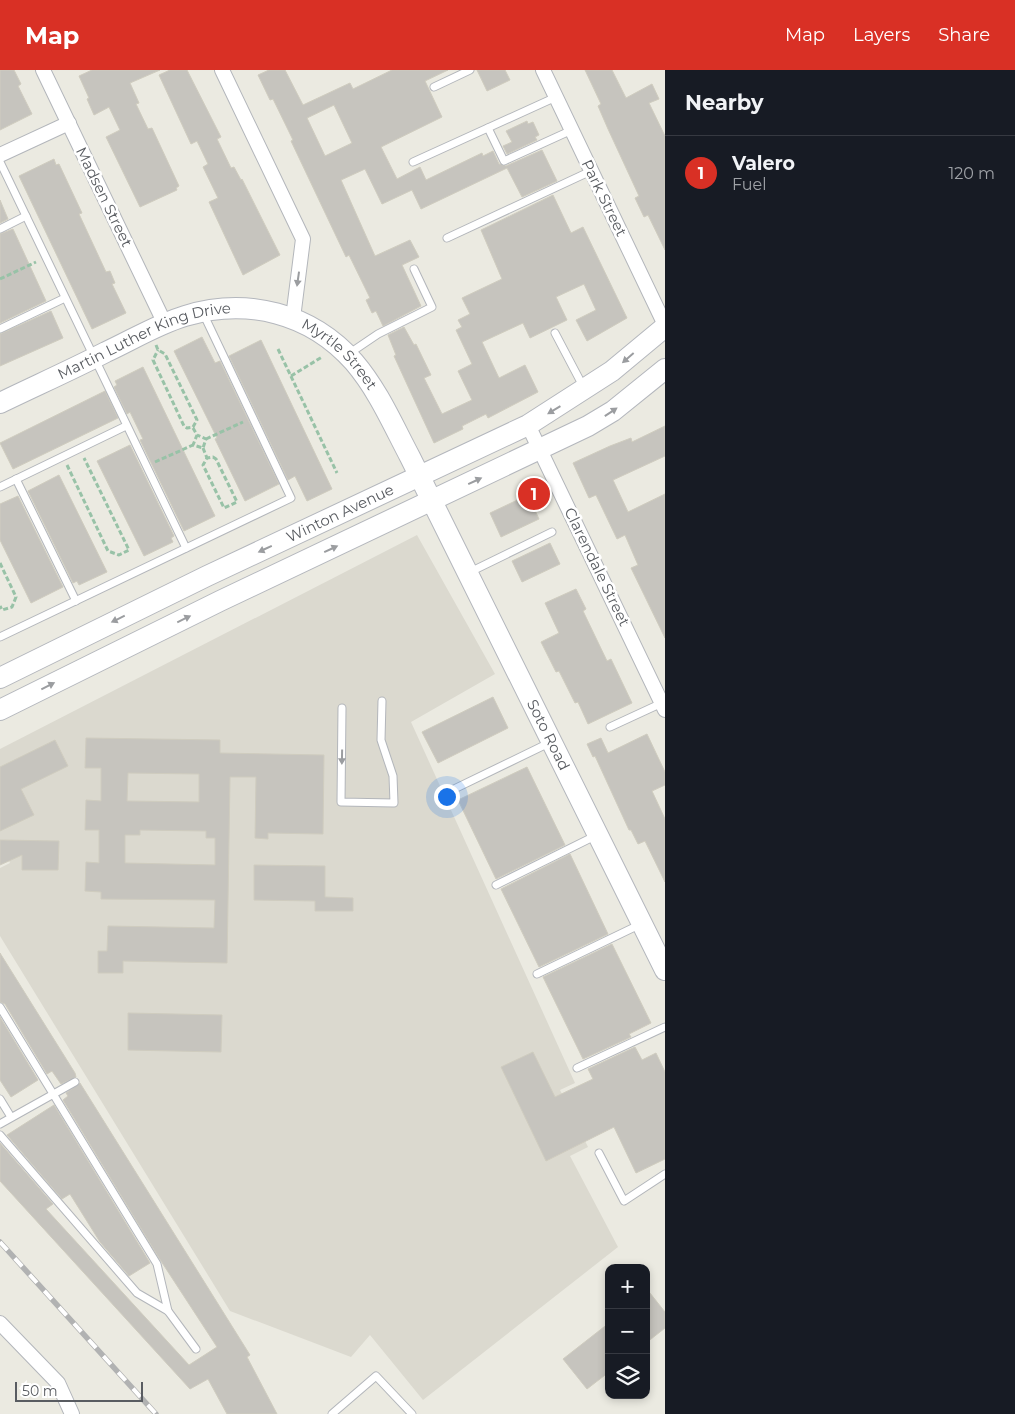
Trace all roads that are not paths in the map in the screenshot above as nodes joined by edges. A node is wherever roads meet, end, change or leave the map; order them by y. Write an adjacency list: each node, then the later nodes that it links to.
1 (43, 70): 7 (street, Madsen Street)
2 (222, 70): 20 (street, Myrtle Street, one-way to 20)
3 (470, 70): 5 (lane)
4 (543, 70): 6 (street, Park Street)
5 (434, 87)
6 (556, 97): 8 (lane); 9 (street, Park Street)
7 (69, 123): 10 (street); 21 (street, Madsen Street)
8 (488, 128): 9 (lane); 12 (lane)
9 (572, 130): 13 (street, Park Street)
10 (0, 156)
11 (0, 162): 14 (lane)
12 (413, 162)
13 (592, 171): 16 (lane); 22 (street, Park Street)
14 (26, 216): 15 (lane); 18 (lane)
15 (0, 229)
16 (447, 238)
17 (414, 269): 25 (lane)
18 (65, 298): 23 (lane); 26 (lane)
19 (202, 312): 20 (main road, Martin Luther King Drive); 21 (main road, Martin Luther King Drive); 38 (lane)
20 (293, 318): 25 (main road, Myrtle Street)
21 (165, 324): 26 (main road, Martin Luther King Drive)
22 (665, 326): 28 (main road, Winton Avenue, one-way to 28)
23 (0, 329)
24 (555, 333): 28 (lane)
25 (343, 351): 33 (main road, Myrtle Street)
26 (93, 359): 29 (main road, Martin Luther King Drive); 31 (lane)
27 (665, 369): 32 (main road, Winton Avenue, one-way to 27)
28 (585, 390): 30 (main road, Winton Avenue, one-way to 30)
29 (0, 403)
30 (528, 425): 32 (street, Clarendale Street); 33 (main road, Winton Avenue)
31 (126, 426): 34 (lane); 38 (lane)
32 (540, 450): 36 (main road, Winton Avenue, one-way to 32); 44 (street, Clarendale Street)
33 (420, 477): 36 (main road, Myrtle Street); 42 (main road, Winton Avenue, one-way to 42)
34 (16, 479): 35 (lane); 40 (lane)
35 (0, 487)
36 (431, 502): 39 (main road, Soto Road); 46 (main road, Winton Avenue, one-way to 36)
37 (552, 532): 39 (lane)
38 (186, 548): 40 (lane)
39 (467, 573): 48 (main road, Soto Road)
40 (76, 601): 41 (lane)
41 (0, 637)
42 (0, 678)
43 (382, 701): 45 (lane, one-way to 43)
44 (664, 705): 47 (lane)
45 (342, 708)
46 (2, 709)
47 (610, 727)
48 (552, 742): 49 (lane); 50 (main road, Soto Road)
49 (450, 791)
50 (598, 835): 51 (lane); 52 (main road, Soto Road)
51 (496, 885)
52 (642, 923): 53 (main road, Soto Road); 54 (lane)
53 (665, 970)
54 (537, 974)
55 (0, 1008): 59 (lane)
56 (665, 1027): 57 (lane)
57 (577, 1068)
58 (75, 1082): 59 (lane)
59 (52, 1094): 61 (lane); 66 (lane)
60 (0, 1100): 61 (lane)
61 (11, 1117): 62 (lane)
62 (0, 1124)
63 (0, 1135): 66 (lane)
64 (599, 1153): 65 (lane)
65 (665, 1174)
66 (168, 1311): 68 (lane)
67 (0, 1323): 69 (street)
68 (196, 1349)
69 (72, 1414)
70 (332, 1414): 71 (lane)
71 (412, 1414)

